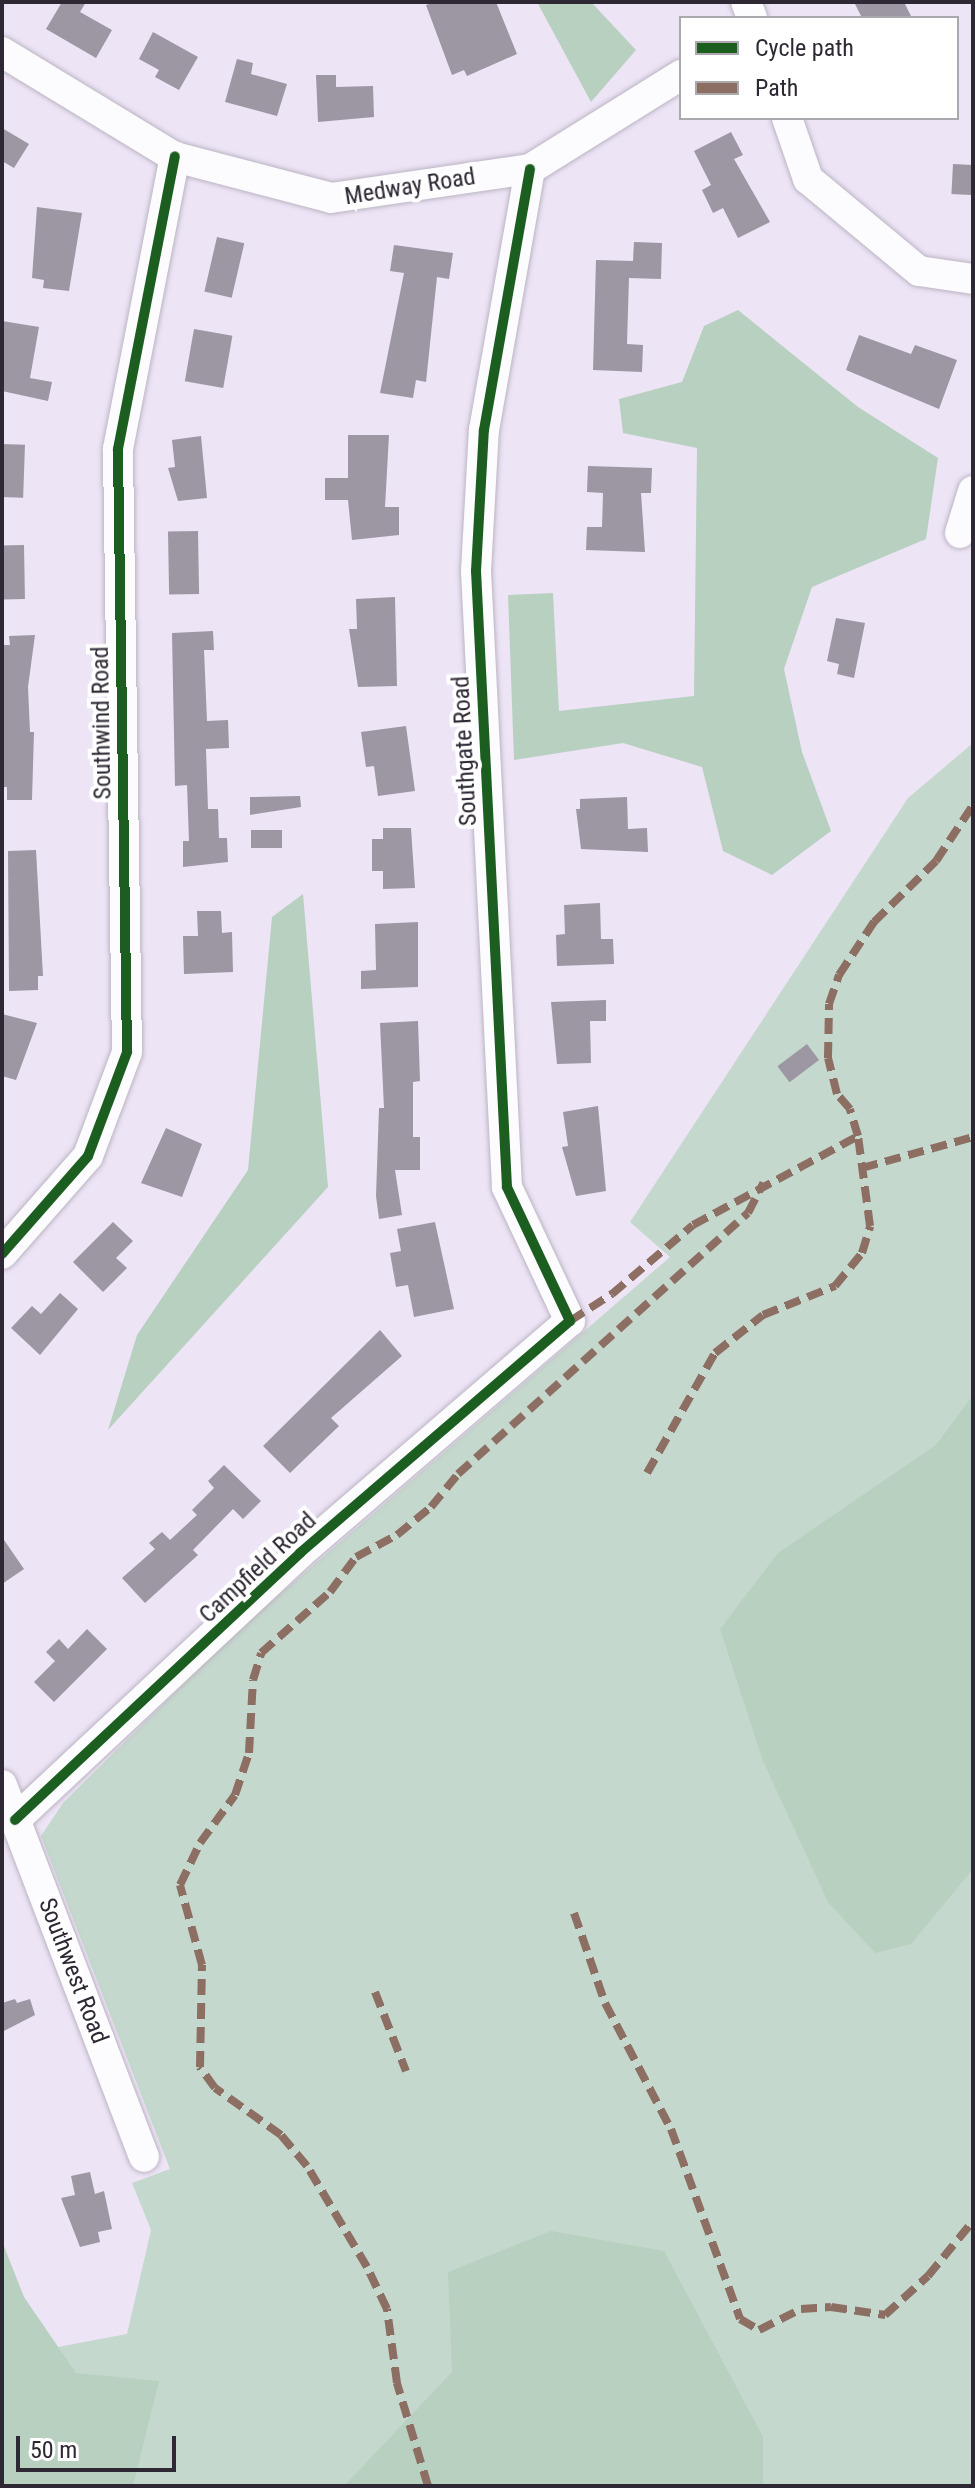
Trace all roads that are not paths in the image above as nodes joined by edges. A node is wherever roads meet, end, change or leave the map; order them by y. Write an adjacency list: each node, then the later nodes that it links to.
1 (2, 52): 4 (street, Medway Road)
2 (679, 76): 5 (street, Medway Road)
3 (788, 120): 6 (street)
4 (175, 157): 5 (street, Medway Road); 9 (street, Southwind Road)
5 (530, 169): 10 (street, Southgate Road)
6 (973, 279)
7 (973, 491): 8 (street)
8 (960, 533)
9 (2, 1254)
10 (570, 1321): 12 (street, Campfield Road)
11 (2, 1785): 12 (street, Southwest Road)
12 (15, 1820): 13 (street, Southwest Road)
13 (144, 2157)

